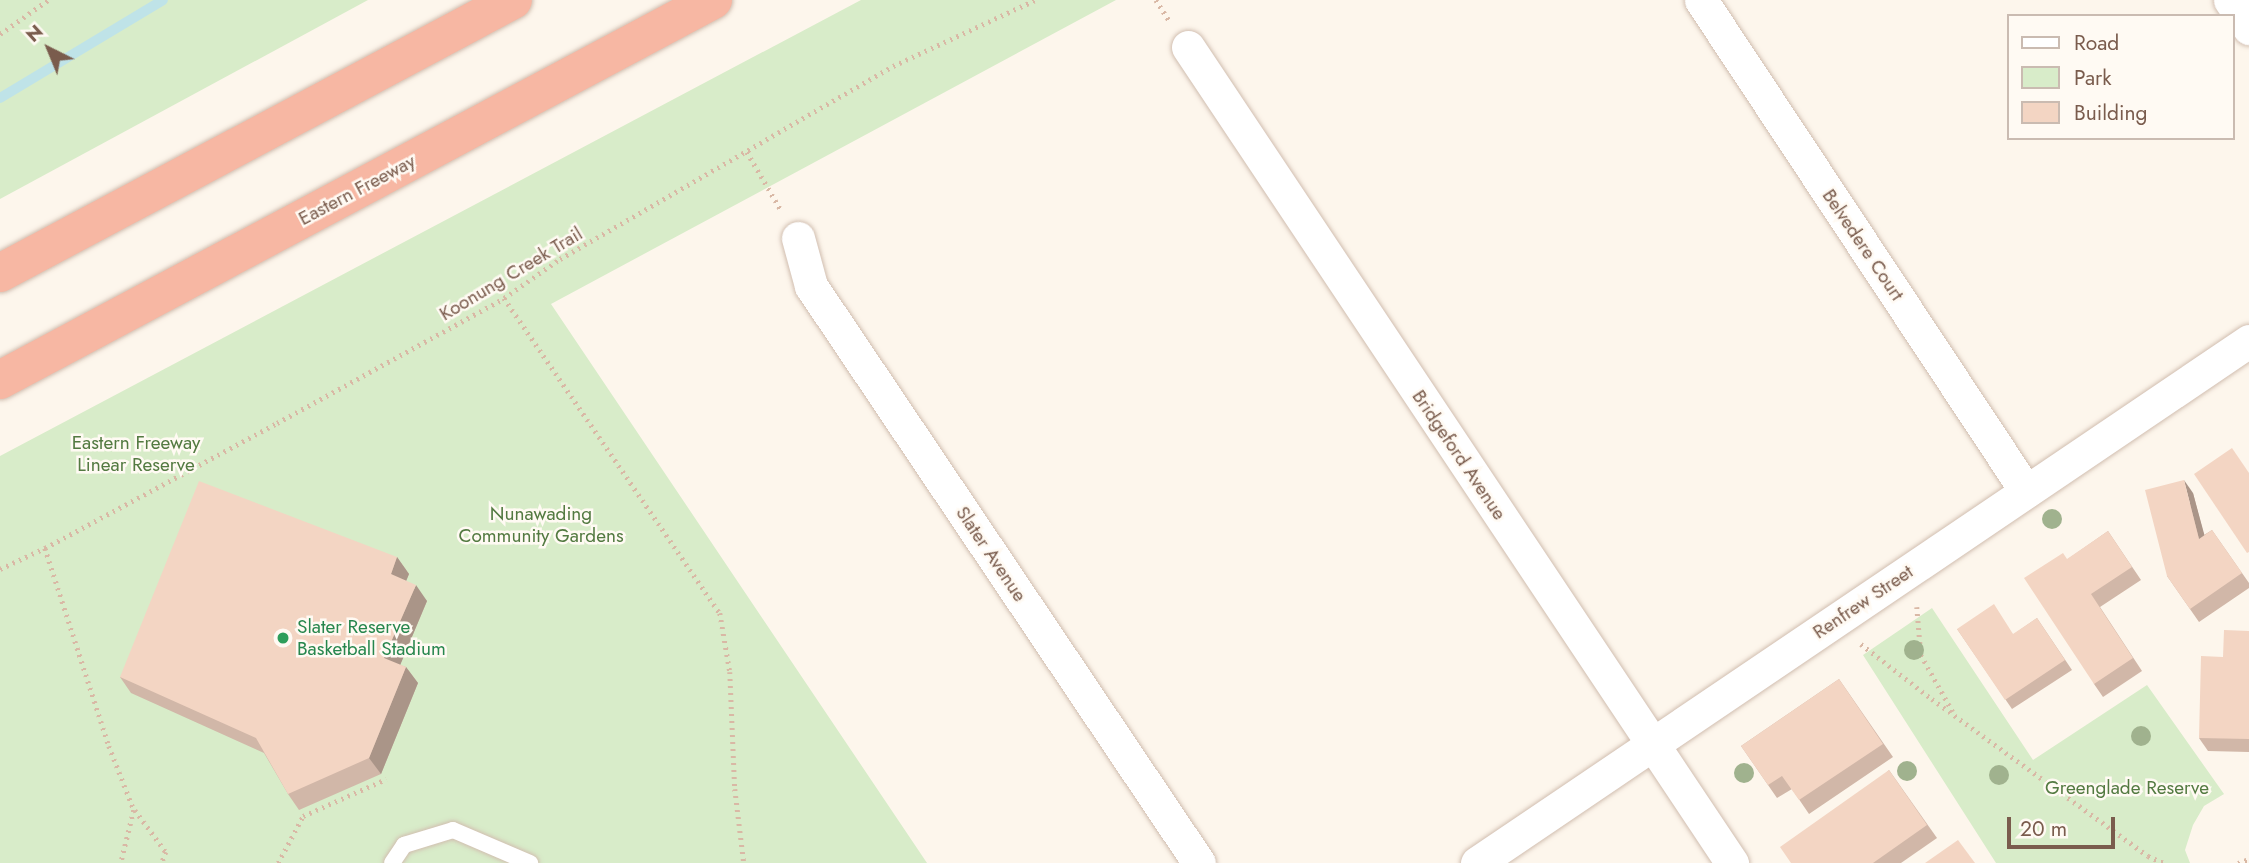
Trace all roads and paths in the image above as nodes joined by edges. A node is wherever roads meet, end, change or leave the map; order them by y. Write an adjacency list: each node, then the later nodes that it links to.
1 (48, 0): 8 (path)
2 (513, 0): 12 (highway)
3 (713, 0): 15 (highway, Eastern Freeway)
4 (1035, 0): 10 (path, Koonung Creek Trail)
5 (1701, 0): 16 (street, Belvedere Court)
6 (2230, 0): 7 (street)
7 (2249, 28)
8 (0, 34)
9 (1188, 47): 22 (street, Bridgeford Avenue)
10 (747, 152): 11 (path); 13 (path, Koonung Creek Trail)
11 (798, 237): 32 (street, Slater Avenue)
12 (0, 273)
13 (504, 298): 17 (path, Koonung Creek Trail); 31 (path)
14 (2249, 341): 16 (street, Renfrew Street)
15 (0, 380)
16 (2026, 491): 18 (street, Renfrew Street)
17 (45, 548): 19 (path, Koonung Creek Trail); 24 (path)
18 (1914, 568): 20 (street, Renfrew Street); 21 (path)
19 (0, 569)
20 (1833, 622): 21 (path); 22 (street, Renfrew Street)
21 (1955, 716): 35 (path)
22 (1651, 744): 33 (street, Renfrew Street); 34 (street, Bridgeford Avenue)
23 (386, 779): 28 (path)
24 (134, 810): 26 (path); 27 (path)
25 (2249, 859): 36 (path)
26 (121, 863)
27 (162, 863)
28 (278, 863)
29 (392, 863): 30 (lane)
30 (530, 863)
31 (744, 863)
32 (1199, 863)
33 (1477, 863)
34 (1732, 863)
35 (2164, 863)
36 (2238, 863)

